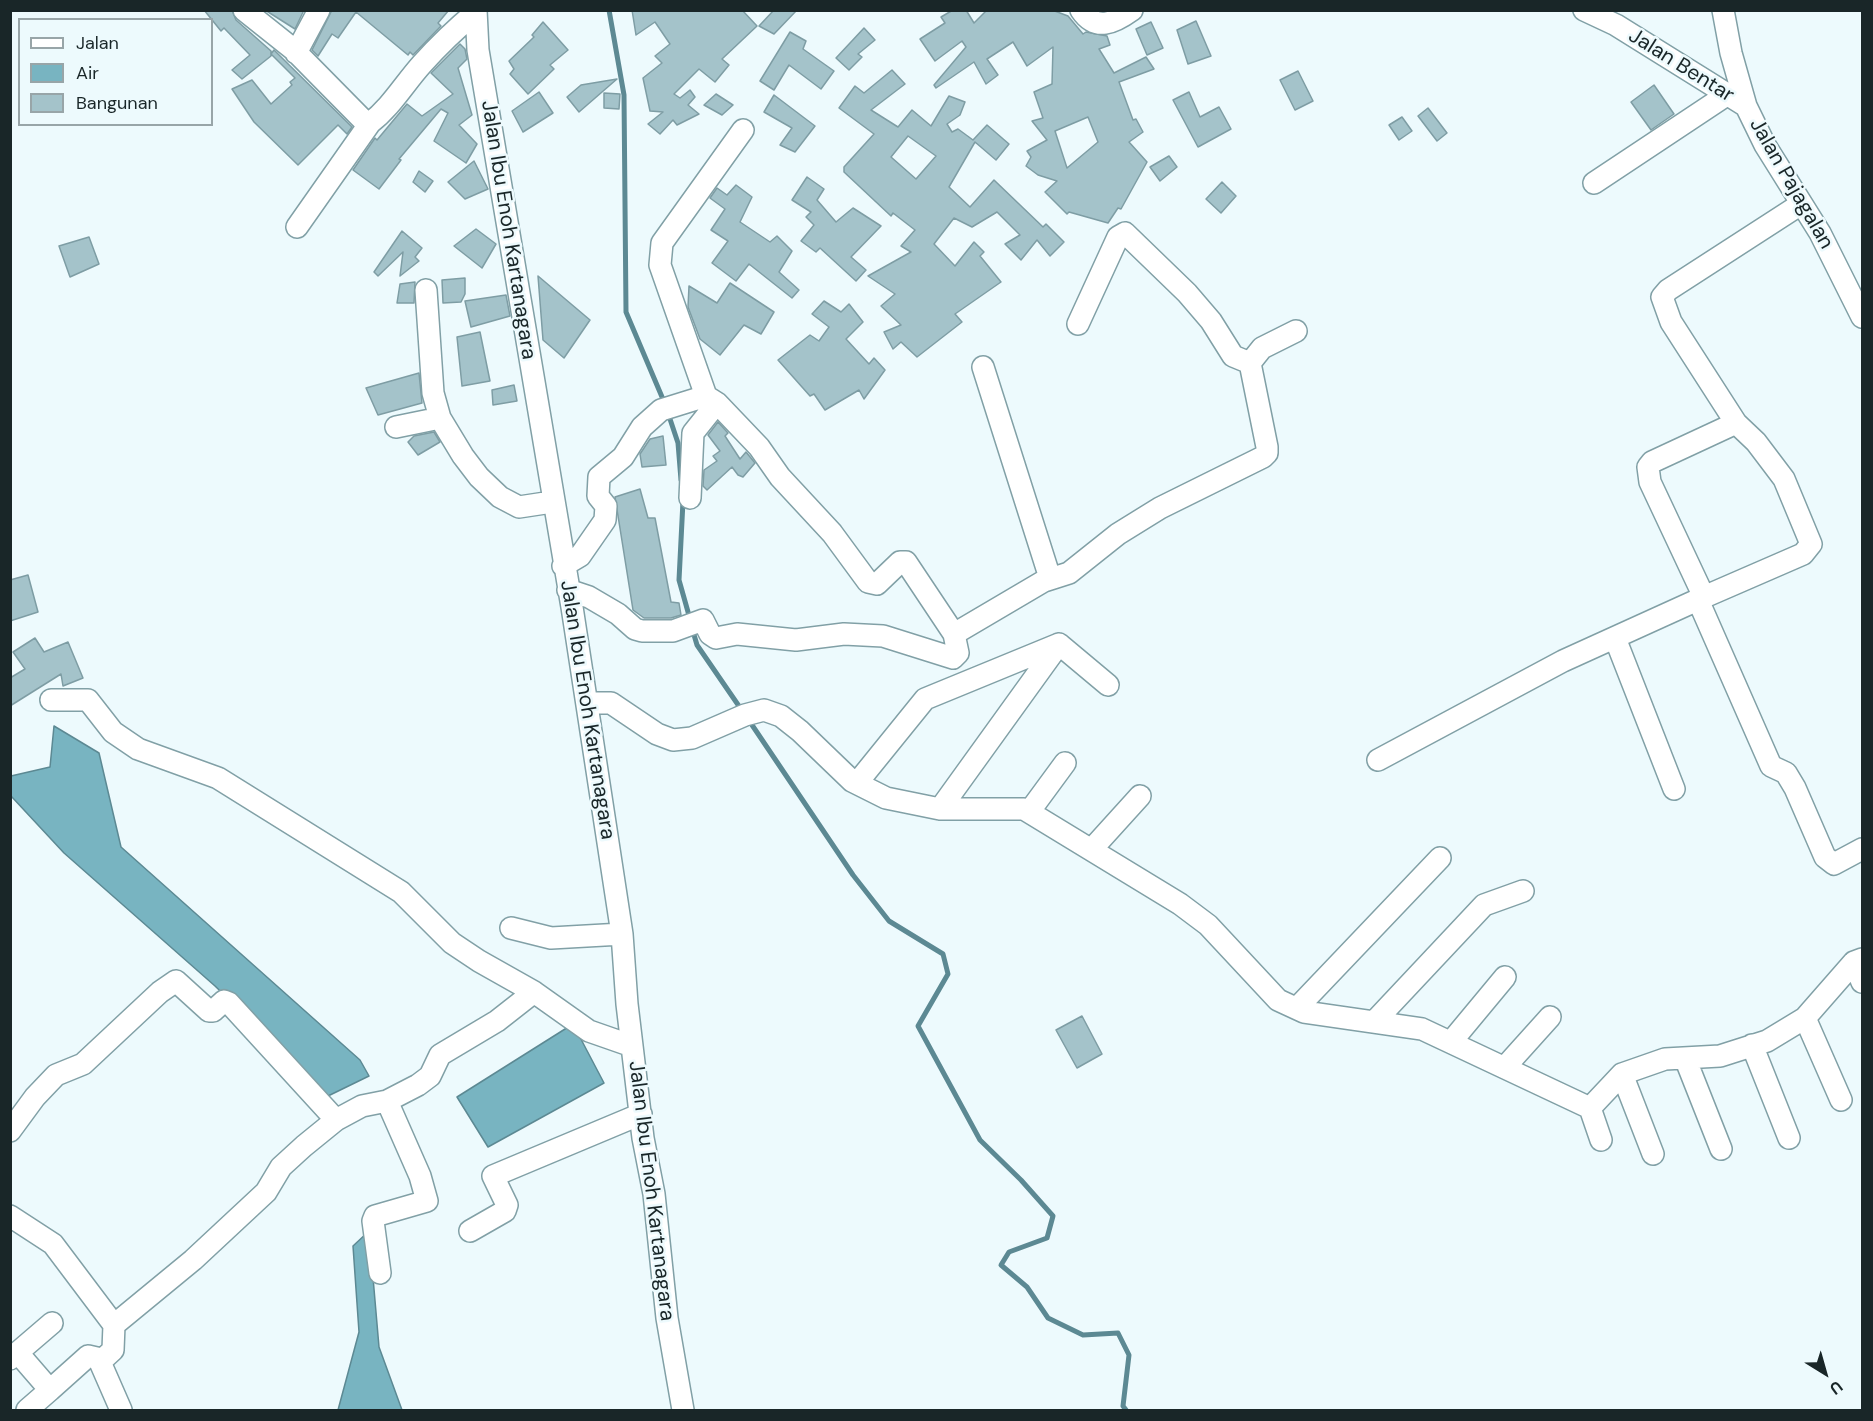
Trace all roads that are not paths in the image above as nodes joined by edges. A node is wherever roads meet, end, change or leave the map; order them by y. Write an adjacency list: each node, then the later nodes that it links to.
1 (244, 10): 8 (street)
2 (319, 10): 8 (street)
3 (1081, 10): 4 (street)
4 (1132, 10)
5 (1584, 10): 9 (street, Jalan Bentar)
6 (1723, 10): 10 (street, Jalan Pajagalan)
7 (472, 12): 11 (street); 27 (street, Jalan Ibu Enoh Kartanagara)
8 (296, 52): 11 (street)
9 (1728, 94): 10 (street, Jalan Bentar); 13 (street)
10 (1746, 106): 14 (street, Jalan Pajagalan)
11 (370, 123): 15 (street)
12 (743, 130): 22 (street)
13 (1593, 183)
14 (1801, 204): 17 (street, Jalan Pajagalan); 24 (street)
15 (297, 227)
16 (426, 290): 23 (street)
17 (1863, 317)
18 (1078, 324): 20 (street)
19 (1296, 331): 20 (street)
20 (1250, 363): 29 (street)
21 (983, 367): 29 (street)
22 (712, 400): 26 (street); 28 (street); 32 (street)
23 (440, 418): 25 (street); 27 (street)
24 (1736, 423): 31 (street); 31 (street)
25 (396, 427)
26 (690, 498)
27 (552, 502): 28 (street, Jalan Ibu Enoh Kartanagara)
28 (563, 566): 30 (street, Jalan Ibu Enoh Kartanagara)
29 (1050, 578): 32 (street)
30 (568, 590): 32 (street); 37 (street, Jalan Ibu Enoh Kartanagara)
31 (1701, 598): 33 (street); 46 (street)
32 (954, 634)
33 (1615, 638): 38 (street); 41 (street)
34 (1059, 644): 35 (street); 40 (street); 43 (street)
35 (1108, 685)
36 (51, 700): 54 (street)
37 (586, 703): 40 (street); 50 (street, Jalan Ibu Enoh Kartanagara)
38 (1378, 760)
39 (1065, 763): 44 (street)
40 (856, 783): 43 (street)
41 (1674, 789)
42 (1140, 796): 45 (street)
43 (940, 809): 44 (street)
44 (1029, 812): 45 (street)
45 (1092, 849): 55 (street)
46 (1863, 849)
47 (1440, 858): 55 (street)
48 (1523, 891): 58 (street)
49 (511, 928): 50 (street)
50 (622, 934): 61 (street, Jalan Ibu Enoh Kartanagara)
51 (1858, 960): 53 (street); 57 (street)
52 (1505, 977): 59 (street)
53 (1863, 982)
54 (534, 992): 61 (street); 66 (street)
55 (1297, 1008): 58 (street)
56 (1550, 1017): 63 (street)
57 (1805, 1018): 60 (street); 65 (street)
58 (1375, 1021): 59 (street)
59 (1451, 1042): 63 (street)
60 (1752, 1045): 62 (street); 71 (street)
61 (632, 1046): 68 (street, Jalan Ibu Enoh Kartanagara)
62 (1685, 1058): 64 (street); 73 (street)
63 (1506, 1067): 67 (street)
64 (1623, 1074): 67 (street); 74 (street)
65 (1841, 1100)
66 (387, 1101): 69 (street); 77 (street)
67 (1590, 1108): 72 (street)
68 (641, 1114): 76 (street); 85 (street, Jalan Ibu Enoh Kartanagara)
69 (336, 1120): 70 (street); 79 (street)
70 (10, 1131)
71 (1789, 1138)
72 (1601, 1140)
73 (1721, 1149)
74 (1653, 1154)
75 (10, 1216): 79 (street)
76 (470, 1230)
77 (380, 1273)
78 (52, 1323): 80 (street)
79 (114, 1325): 81 (street)
80 (14, 1356): 82 (street)
81 (101, 1359): 82 (street); 84 (street)
82 (50, 1390): 83 (street)
83 (27, 1410)
84 (121, 1410)
85 (683, 1410)

